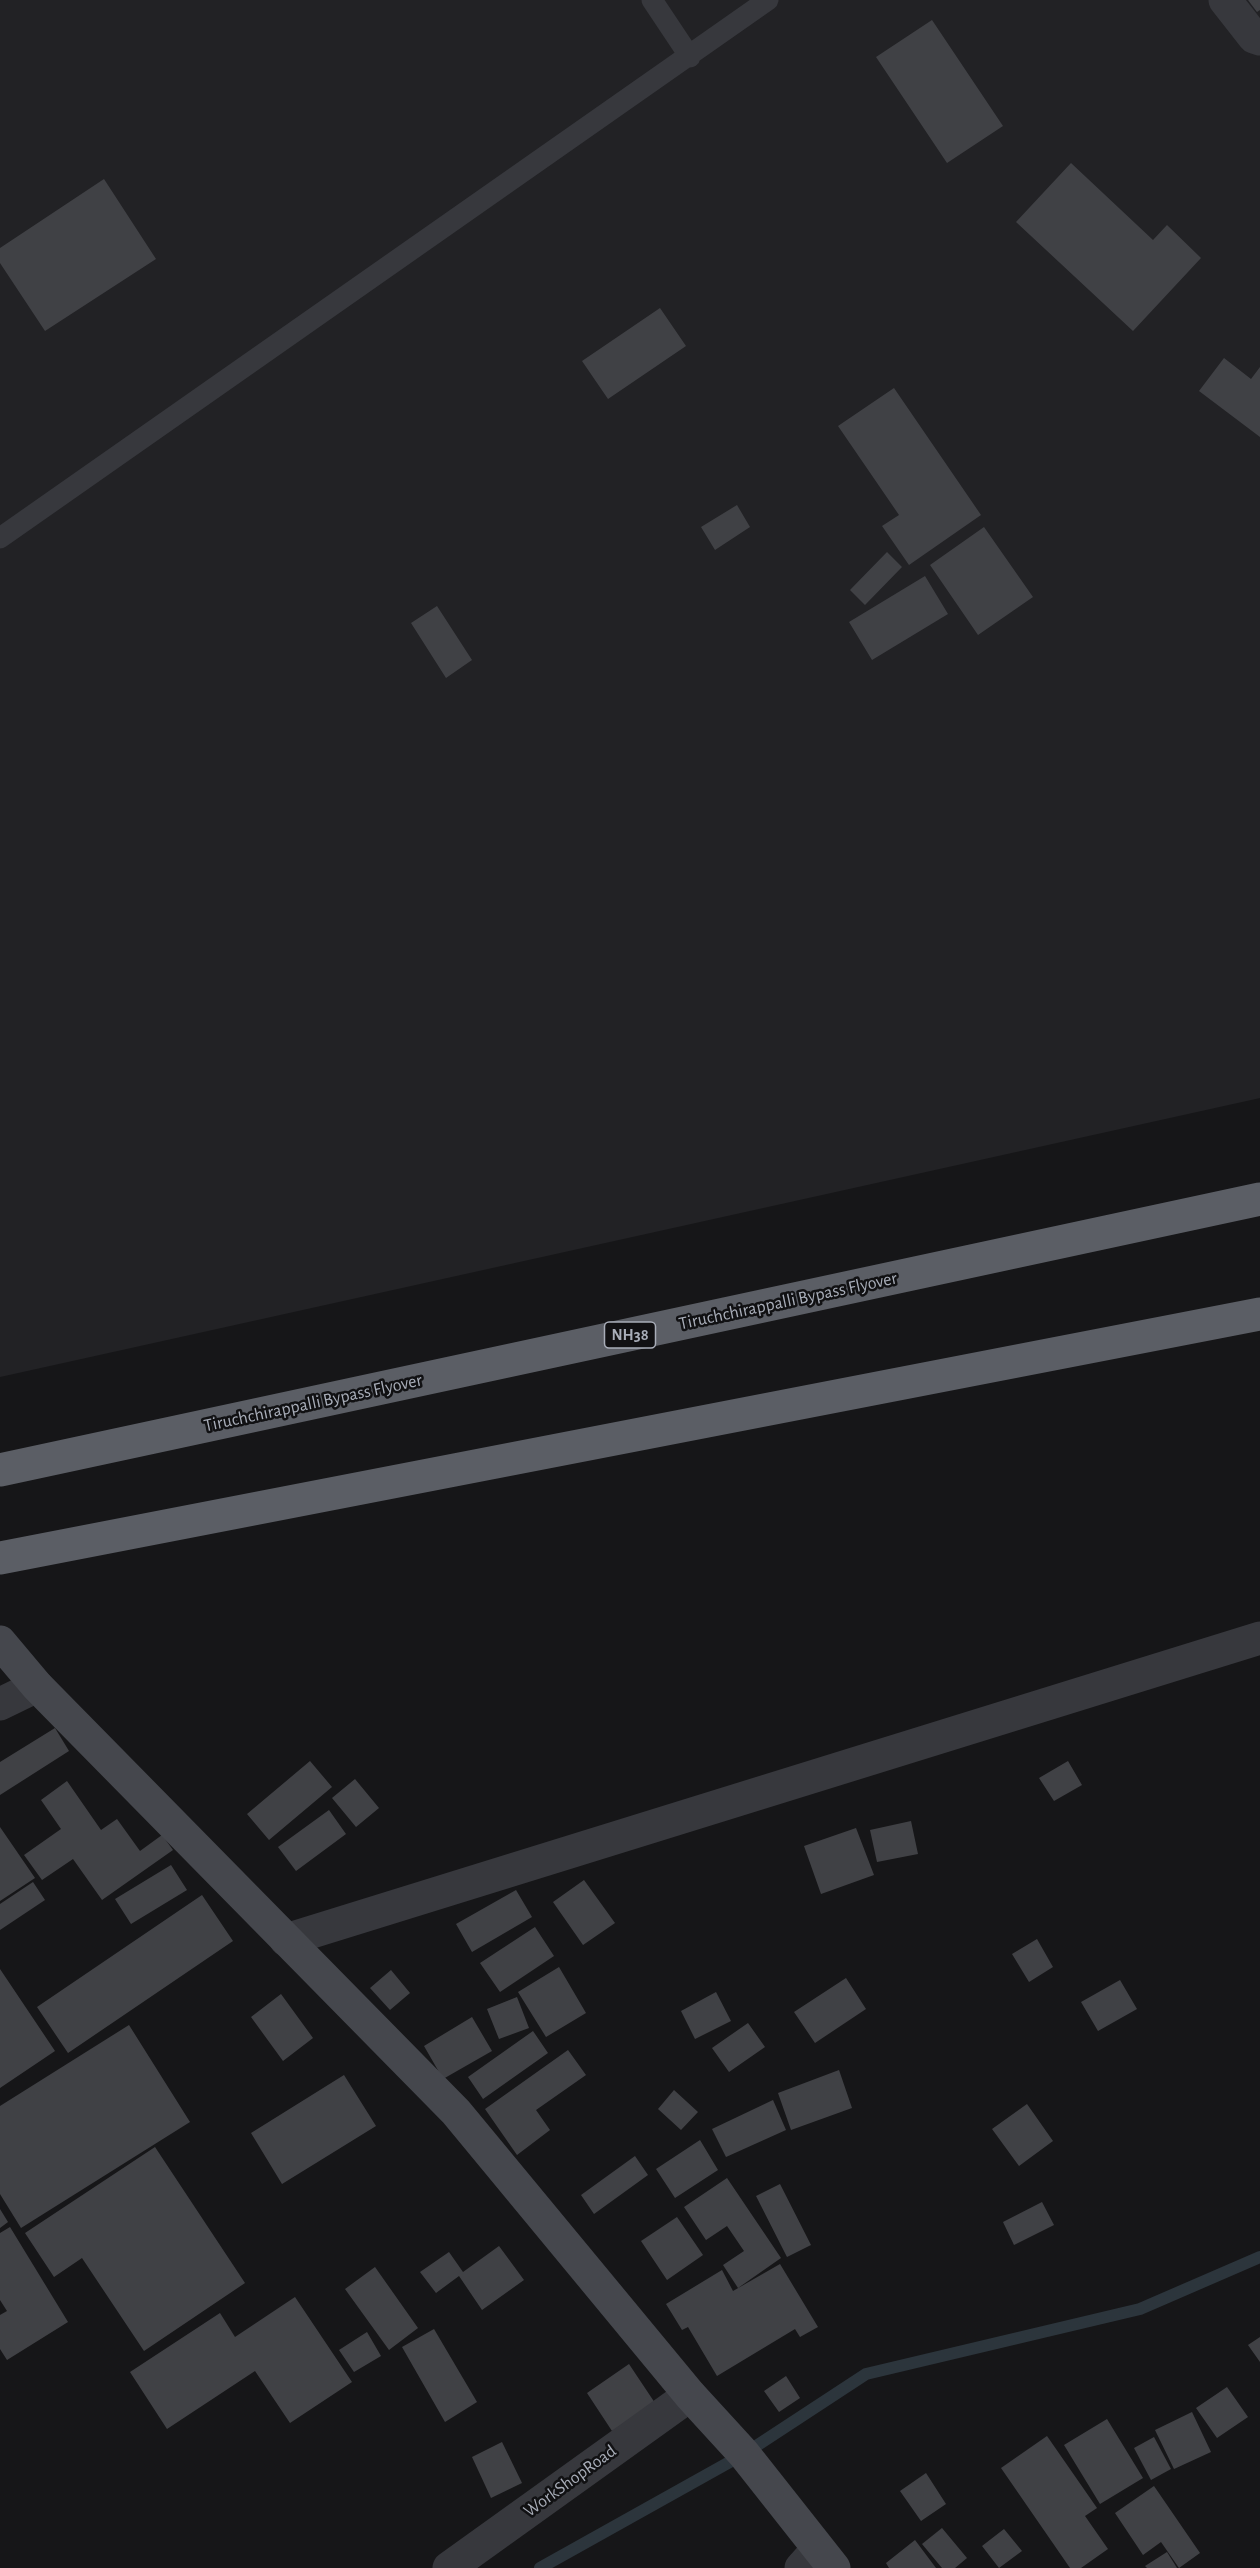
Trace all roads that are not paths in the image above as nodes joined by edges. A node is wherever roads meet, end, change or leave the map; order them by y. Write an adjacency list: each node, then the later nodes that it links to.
1 (652, 0): 5 (lane)
2 (768, 0): 5 (lane)
3 (1225, 0): 4 (street)
4 (1260, 39)
5 (690, 57): 6 (lane)
6 (0, 538)
7 (1260, 1199): 9 (highway, Tiruchchirappalli Bypass Flyover / NH38)
8 (1260, 1314): 10 (highway)
9 (0, 1470)
10 (0, 1558)
11 (1260, 1638): 15 (street)
12 (0, 1642): 13 (main road)
13 (37, 1686): 14 (street); 15 (main road)
14 (0, 1704)
15 (286, 1940): 16 (main road)
16 (690, 2395): 17 (main road); 18 (street, WorkShopRoad)
17 (818, 2562)
18 (449, 2568)

